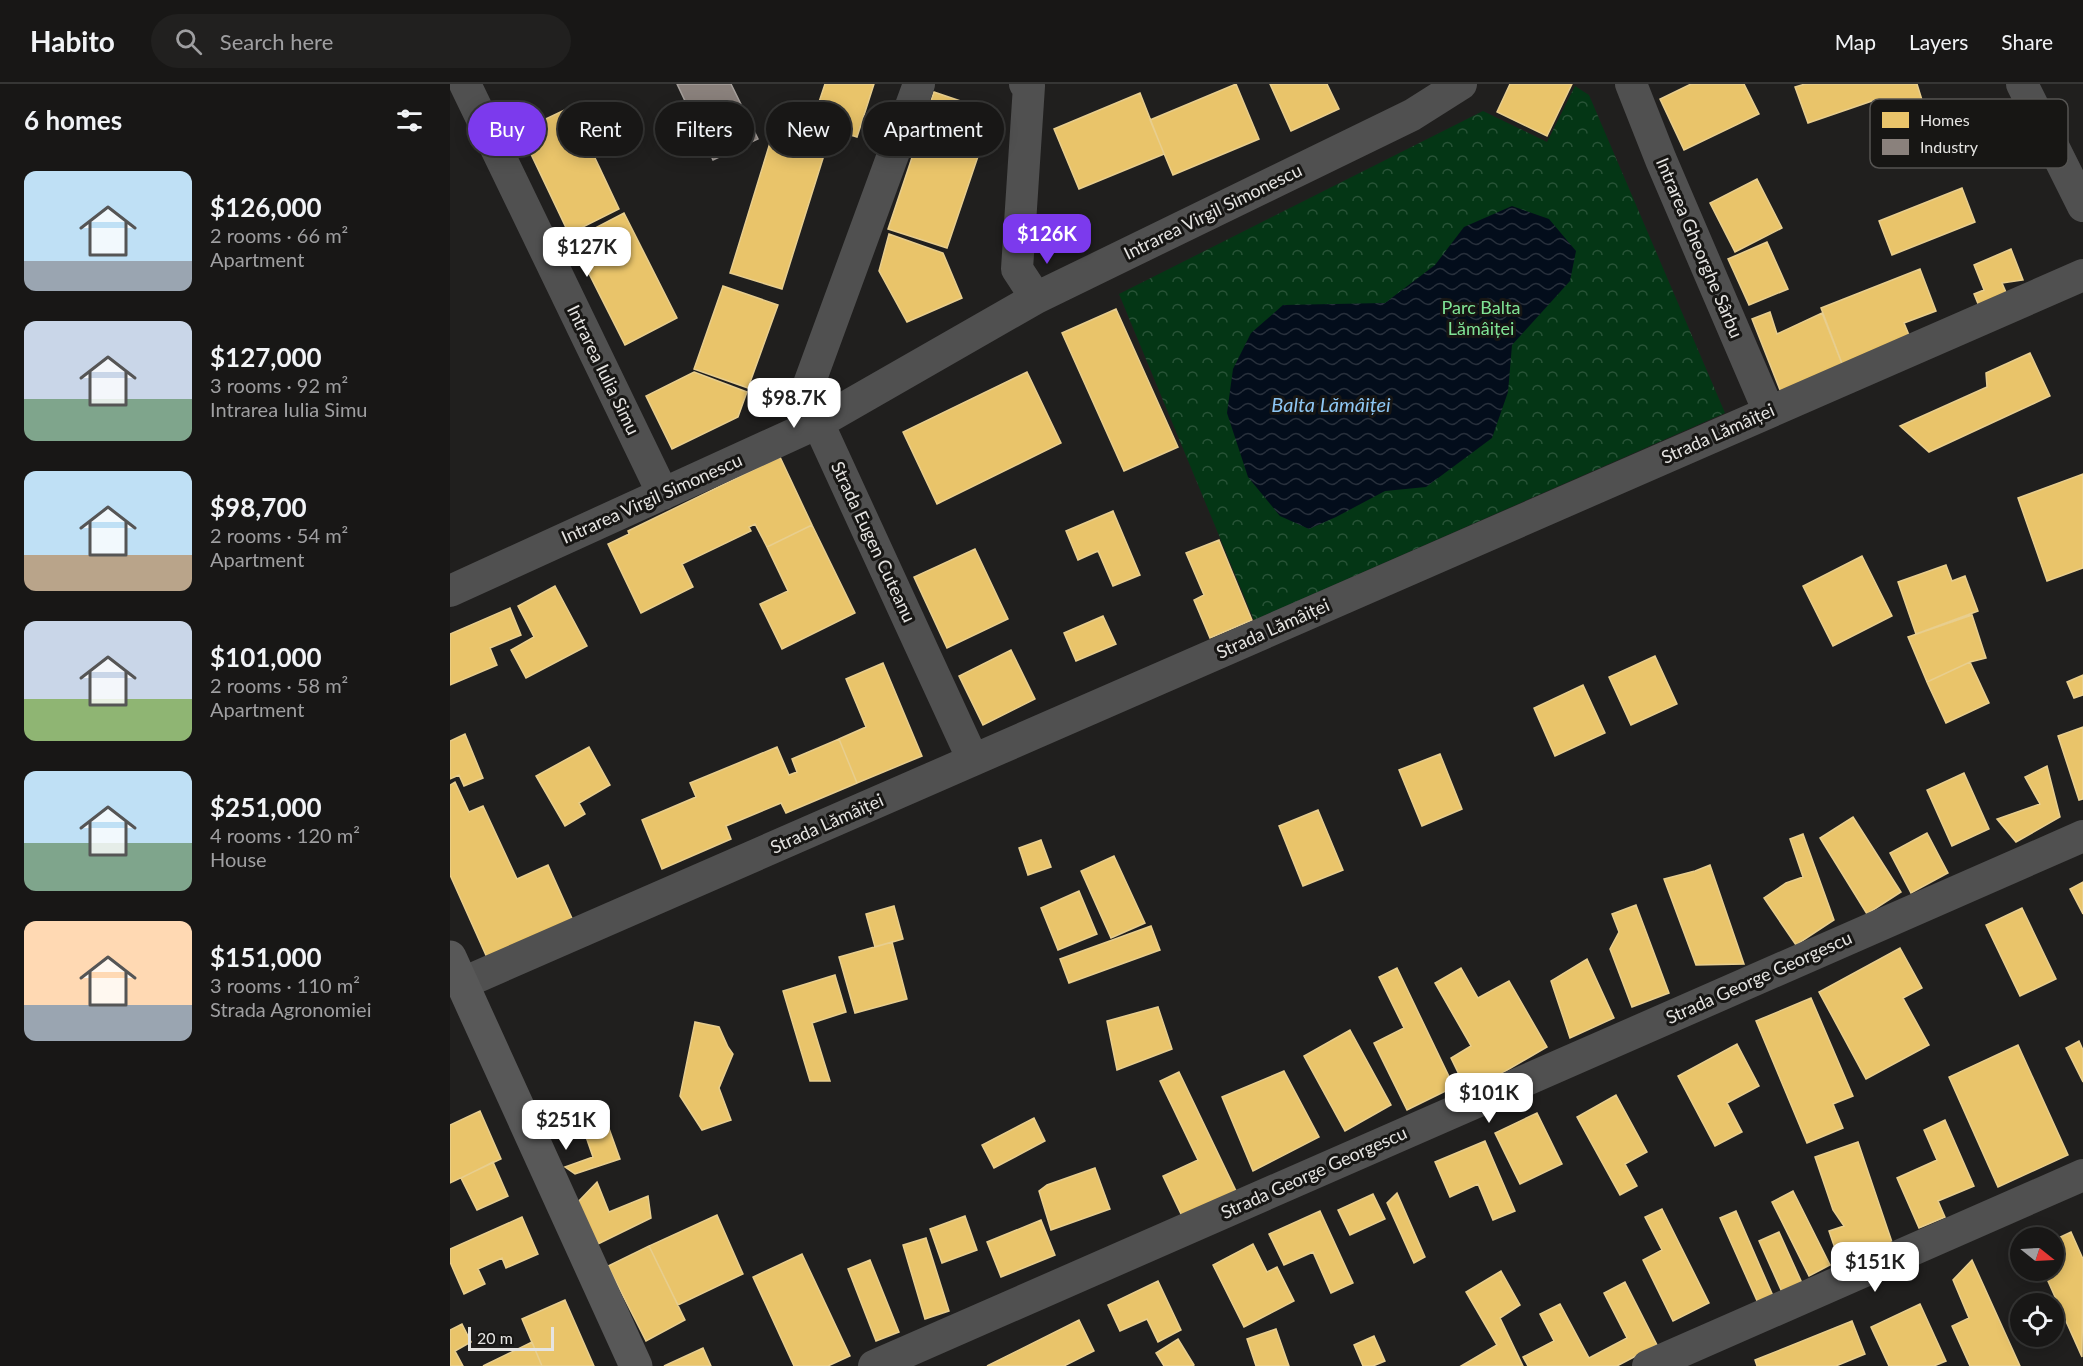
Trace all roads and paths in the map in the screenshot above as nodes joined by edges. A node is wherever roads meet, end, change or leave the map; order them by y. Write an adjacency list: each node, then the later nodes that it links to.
1 (465, 84): 14 (street, Intrarea Iulia Simu)
2 (919, 84): 13 (street, Strada Eugen Cuteanu)
3 (1025, 84): 11 (street)
4 (1631, 84): 12 (street, Intrarea Gheorghe Sârbu)
5 (2022, 84): 7 (street)
6 (1458, 85): 11 (street, Intrarea Virgil Simonescu)
7 (2030, 99)
8 (2064, 168): 9 (street)
9 (2083, 206)
10 (2083, 275): 12 (street, Strada Lămâiței)
11 (1036, 298): 13 (street, Intrarea Virgil Simonescu)
12 (1769, 412): 16 (street, Strada Lămâiței)
13 (818, 423): 14 (street, Intrarea Virgil Simonescu); 16 (street, Strada Eugen Cuteanu)
14 (663, 494): 15 (street, Intrarea Virgil Simonescu)
15 (450, 591)
16 (973, 760): 18 (street, Strada Lămâiței)
17 (2083, 836): 21 (street, Strada George Georgescu)
18 (456, 970): 20 (main road)
19 (2083, 1175): 22 (street)
20 (636, 1366)
21 (874, 1366)
22 (1648, 1366)

